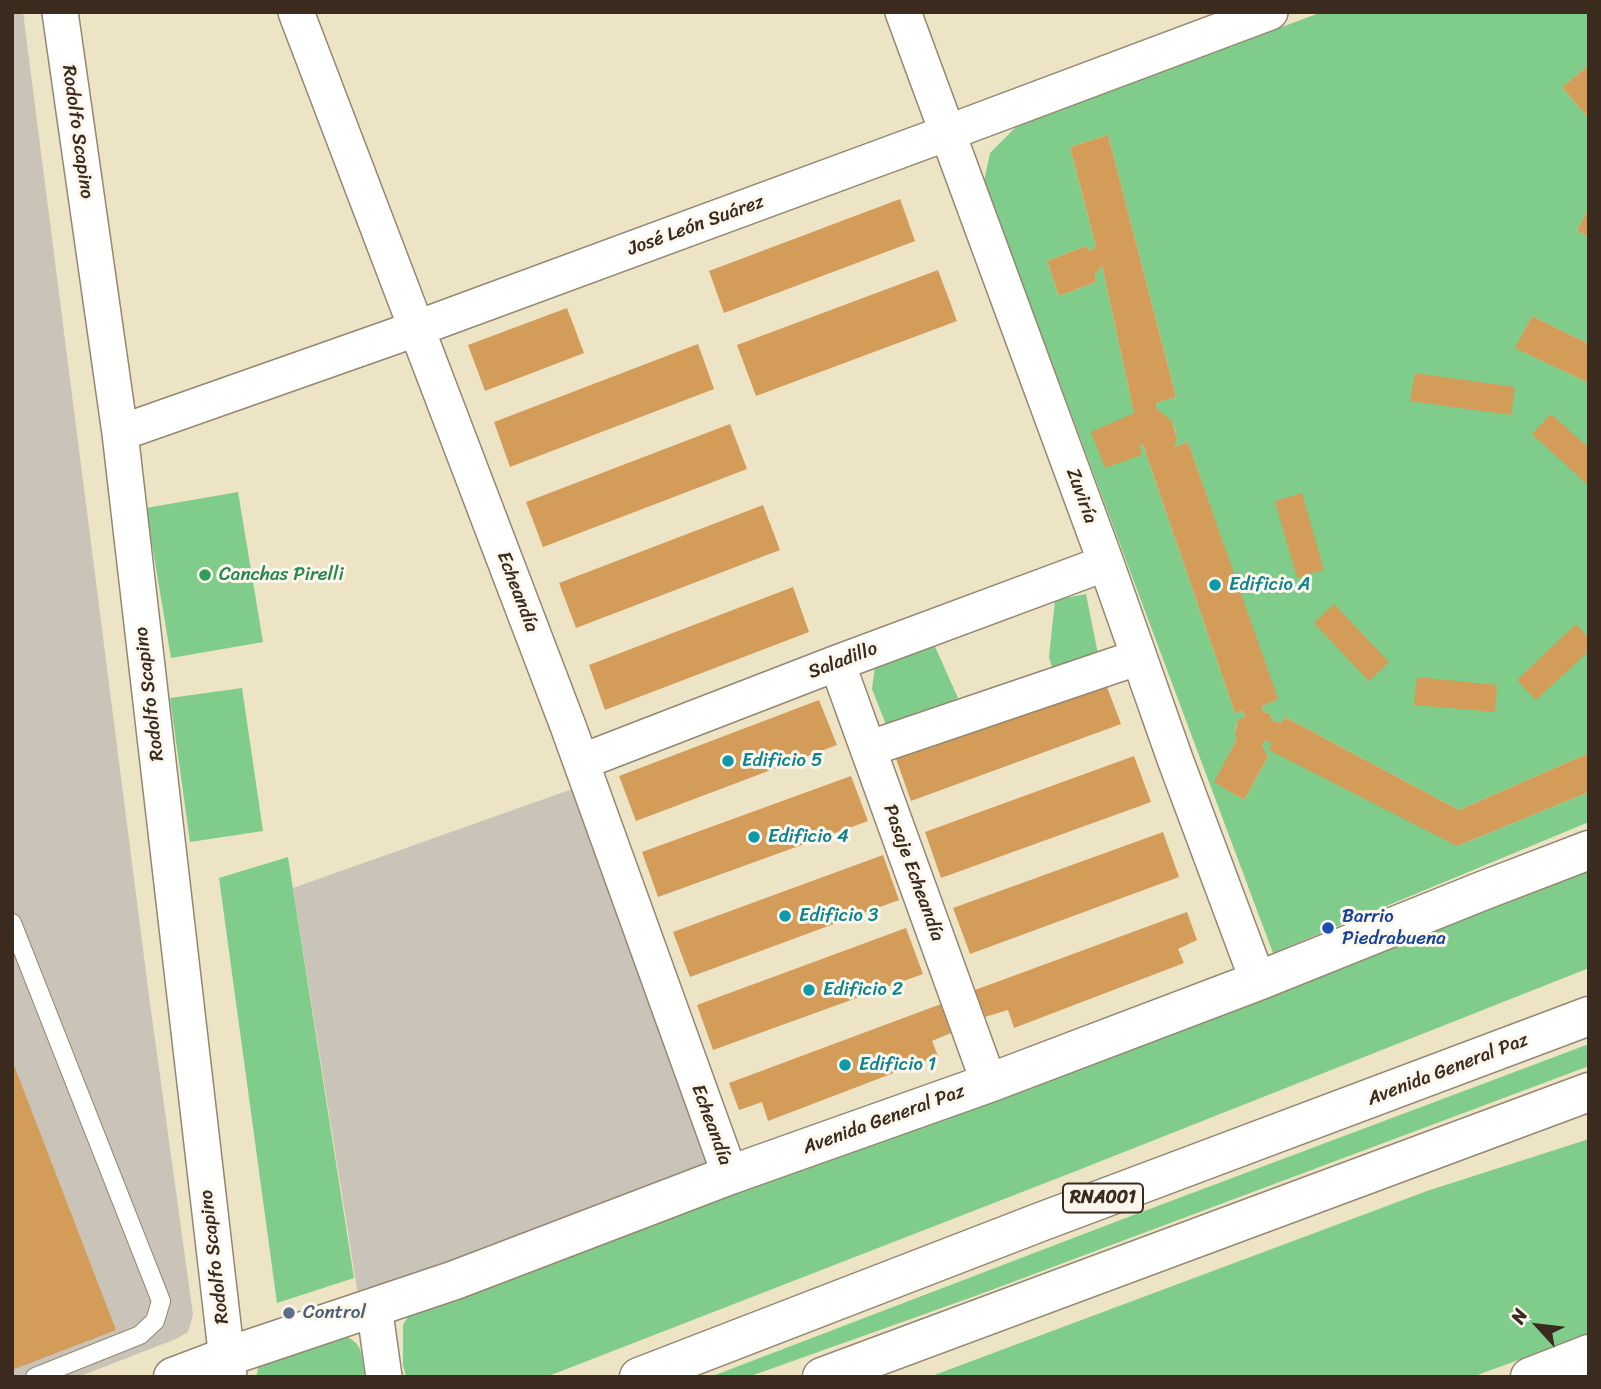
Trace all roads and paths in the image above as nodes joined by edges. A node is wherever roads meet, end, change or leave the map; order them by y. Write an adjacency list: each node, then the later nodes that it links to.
1 (60, 12): 7 (street, Rodolfo Scapino)
2 (296, 12): 6 (street, Echeandía)
3 (903, 12): 5 (street, Zuviría)
4 (1270, 12): 5 (street, José León Suárez)
5 (947, 134): 6 (street, José León Suárez); 8 (street, Zuviría)
6 (418, 328): 7 (street, José León Suárez); 12 (street, Echeandía)
7 (120, 433): 24 (street, Rodolfo Scapino)
8 (1106, 563): 9 (street, Zuviría); 10 (street, Saladillo)
9 (1139, 657): 11 (street); 15 (street, Zuviría)
10 (837, 663): 11 (street, Pasaje Echeandía); 12 (street, Saladillo)
11 (868, 749): 17 (street, Pasaje Echeandía)
12 (581, 762): 21 (street, Echeandía)
13 (1589, 850): 15 (main road, Avenida General Paz)
14 (12, 923): 25 (lane)
15 (1258, 981): 17 (main road, Avenida General Paz)
16 (1582, 1018): 28 (main road, Avenida General Paz / RNA001)
17 (989, 1083): 21 (main road, Avenida General Paz)
18 (1589, 1092): 20 (main road)
19 (1589, 1113): 20 (main road)
20 (1460, 1141): 29 (main road)
21 (730, 1175): 22 (main road, Avenida General Paz)
22 (374, 1306): 24 (main road, Avenida General Paz); 27 (street)
23 (1589, 1354): 30 (main road)
24 (228, 1367): 26 (main road, Avenida General Paz)
25 (36, 1377)
26 (173, 1377)
27 (384, 1377)
28 (639, 1377)
29 (822, 1377)
30 (1530, 1377)

